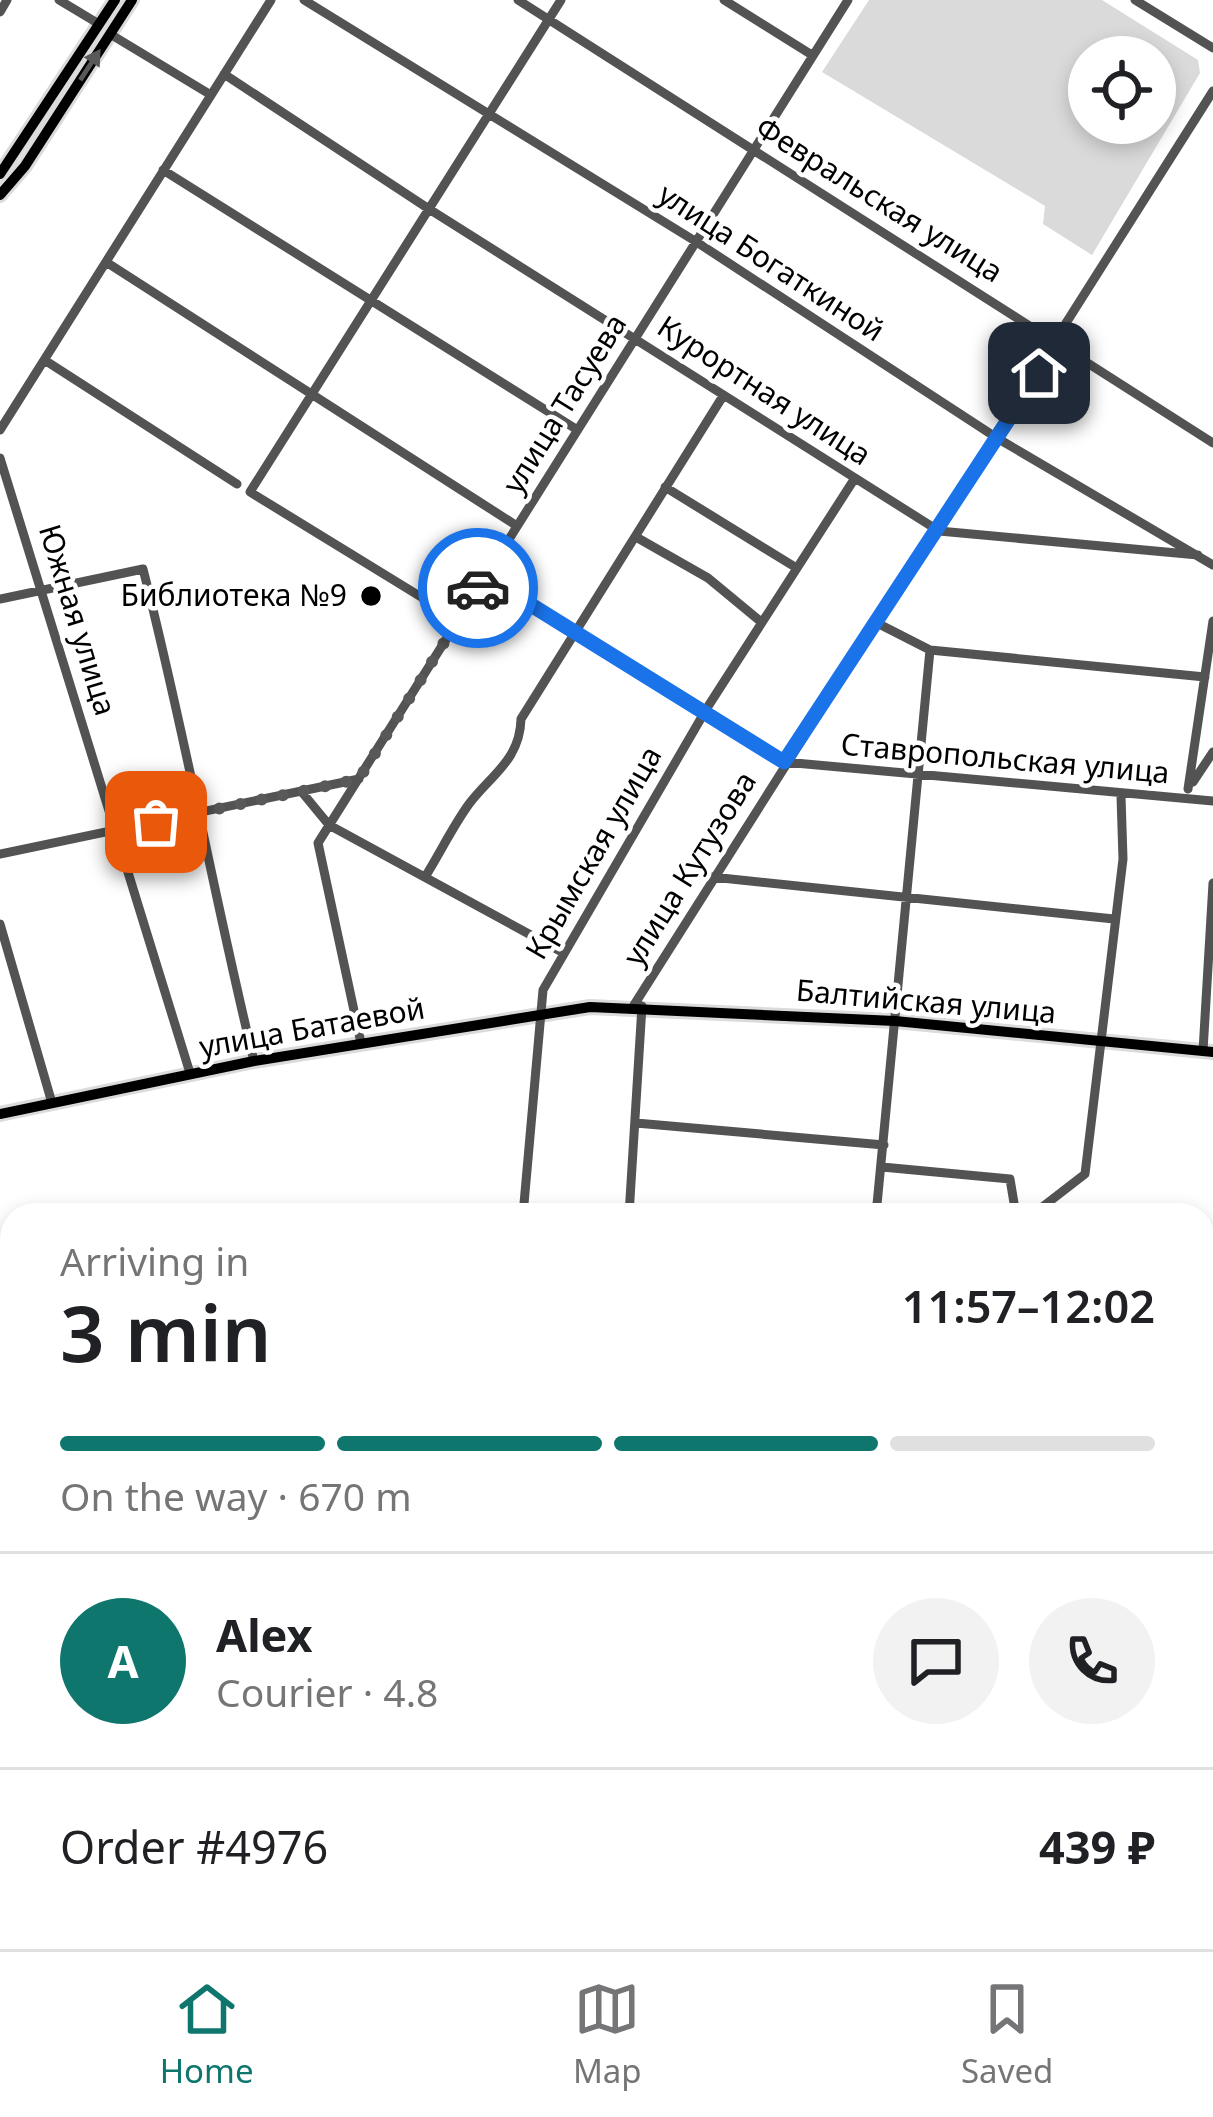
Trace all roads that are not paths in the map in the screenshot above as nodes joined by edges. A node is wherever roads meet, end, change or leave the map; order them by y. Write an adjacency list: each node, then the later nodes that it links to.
1 (7, 0): 12 (street)
2 (59, 0): 14 (street)
3 (115, 0): 14 (main road)
4 (132, 0): 15 (main road)
5 (271, 0): 18 (street)
6 (304, 0): 21 (street, улица Богаткиной)
7 (518, 0): 13 (street, Февральская улица)
8 (561, 0): 13 (street)
9 (724, 0): 17 (street)
10 (848, 0): 17 (street, улица Тасуева)
11 (1135, 0): 16 (street)
12 (0, 12)
13 (549, 20): 21 (street); 22 (street, Февральская улица)
14 (99, 23): 24 (main road)
15 (110, 34): 20 (street); 25 (main road, one-way to 15)
16 (1213, 48)
17 (812, 55): 22 (street, улица Тасуева)
18 (224, 74): 20 (street); 26 (street, Курортная улица)
19 (1213, 91): 31 (street, улица Кутузова)
20 (211, 95): 23 (street)
21 (489, 114): 26 (street); 27 (street, улица Богаткиной)
22 (753, 149): 27 (street, улица Тасуева); 31 (street, Февральская улица)
23 (163, 170): 28 (street); 29 (street)
24 (0, 174)
25 (0, 195)
26 (429, 209): 29 (street); 30 (street, Курортная улица)
27 (695, 241): 30 (street, улица Тасуева); 37 (street, улица Богаткиной)
28 (106, 262): 32 (street); 33 (street)
29 (369, 300): 33 (street); 35 (street)
30 (636, 338): 34 (street, Курортная улица); 35 (street, улица Тасуева)
31 (1058, 342): 37 (street, улица Кутузова); 38 (street, Февральская улица)
32 (46, 361): 36 (street); 41 (street)
33 (309, 394): 43 (street); 52 (street)
34 (723, 396): 40 (street, Курортная улица); 42 (street)
35 (576, 429): 43 (street, улица Тасуева)
36 (0, 430)
37 (997, 438): 44 (street, улица Кутузова); 46 (street, улица Богаткиной)
38 (1213, 442)
39 (0, 458): 50 (street, Южная улица)
40 (855, 478): 44 (street, Курортная улица); 48 (street, Крымская улица)
41 (237, 484)
42 (665, 487): 45 (street); 48 (street)
43 (517, 526): 49 (street, улица Тасуева)
44 (939, 531): 46 (street, Курортная улица); 55 (street, улица Кутузова)
45 (636, 537): 54 (street); 56 (street)
46 (1198, 555): 47 (street, улица Богаткиной)
47 (1213, 565)
48 (795, 567): 54 (street, Крымская улица)
49 (486, 577): 52 (street, улица Тасуева); 56 (street, Ставропольская улица)
50 (44, 589): 51 (street); 68 (street); 70 (street, Южная улица)
51 (0, 599)
52 (457, 619): 63 (street, улица Тасуева)
53 (1213, 621): 58 (street)
54 (760, 622): 59 (street, Крымская улица)
55 (877, 623): 57 (street); 61 (street, улица Кутузова)
56 (572, 630): 59 (street, Ставропольская улица); 72 (street)
57 (930, 650): 58 (street); 62 (street)
58 (1205, 677): 65 (street)
59 (705, 714): 61 (street, Ставропольская улица); 79 (street, Крымская улица)
60 (1213, 752): 65 (street)
61 (784, 762): 62 (street, Ставропольская улица); 73 (street, улица Кутузова)
62 (920, 776): 66 (street, Ставропольская улица); 76 (street)
63 (359, 779): 64 (street); 69 (street, улица Тасуева)
64 (301, 791): 68 (street); 69 (street)
65 (1186, 794): 66 (street, Ставропольская улица); 67 (street, Ставропольская улица)
66 (1121, 796): 77 (street)
67 (1213, 801)
68 (195, 813): 70 (street); 86 (street)
69 (329, 825): 72 (street); 84 (street, улица Тасуева)
70 (116, 831): 71 (street); 87 (street, Южная улица)
71 (0, 854)
72 (425, 877): 79 (street)
73 (712, 877): 76 (street); 80 (street, улица Кутузова)
74 (1213, 883): 75 (street)
75 (1213, 895): 85 (street)
76 (910, 898): 77 (street); 82 (street)
77 (1114, 919): 83 (street)
78 (0, 924): 88 (street)
79 (562, 952): 81 (street, Крымская улица)
80 (638, 1006): 81 (main road, улица Батаевой); 82 (main road, Балтийская улица); 90 (street)
81 (541, 1014): 84 (main road, улица Батаевой); 93 (street, Крымская улица)
82 (895, 1021): 83 (main road, Балтийская улица); 91 (street)
83 (1100, 1040): 85 (main road, Балтийская улица); 97 (street)
84 (361, 1043): 86 (main road, улица Батаевой)
85 (1208, 1052)
86 (254, 1061): 87 (main road, улица Батаевой)
87 (190, 1073): 88 (main road, улица Батаевой)
88 (52, 1103): 89 (main road, улица Батаевой)
89 (0, 1114)
90 (636, 1123): 91 (street); 94 (street)
91 (884, 1145): 92 (street)
92 (883, 1167): 95 (street); 96 (street)
93 (524, 1203)
94 (630, 1203)
95 (878, 1203)
96 (1014, 1203)
97 (1049, 1203)

